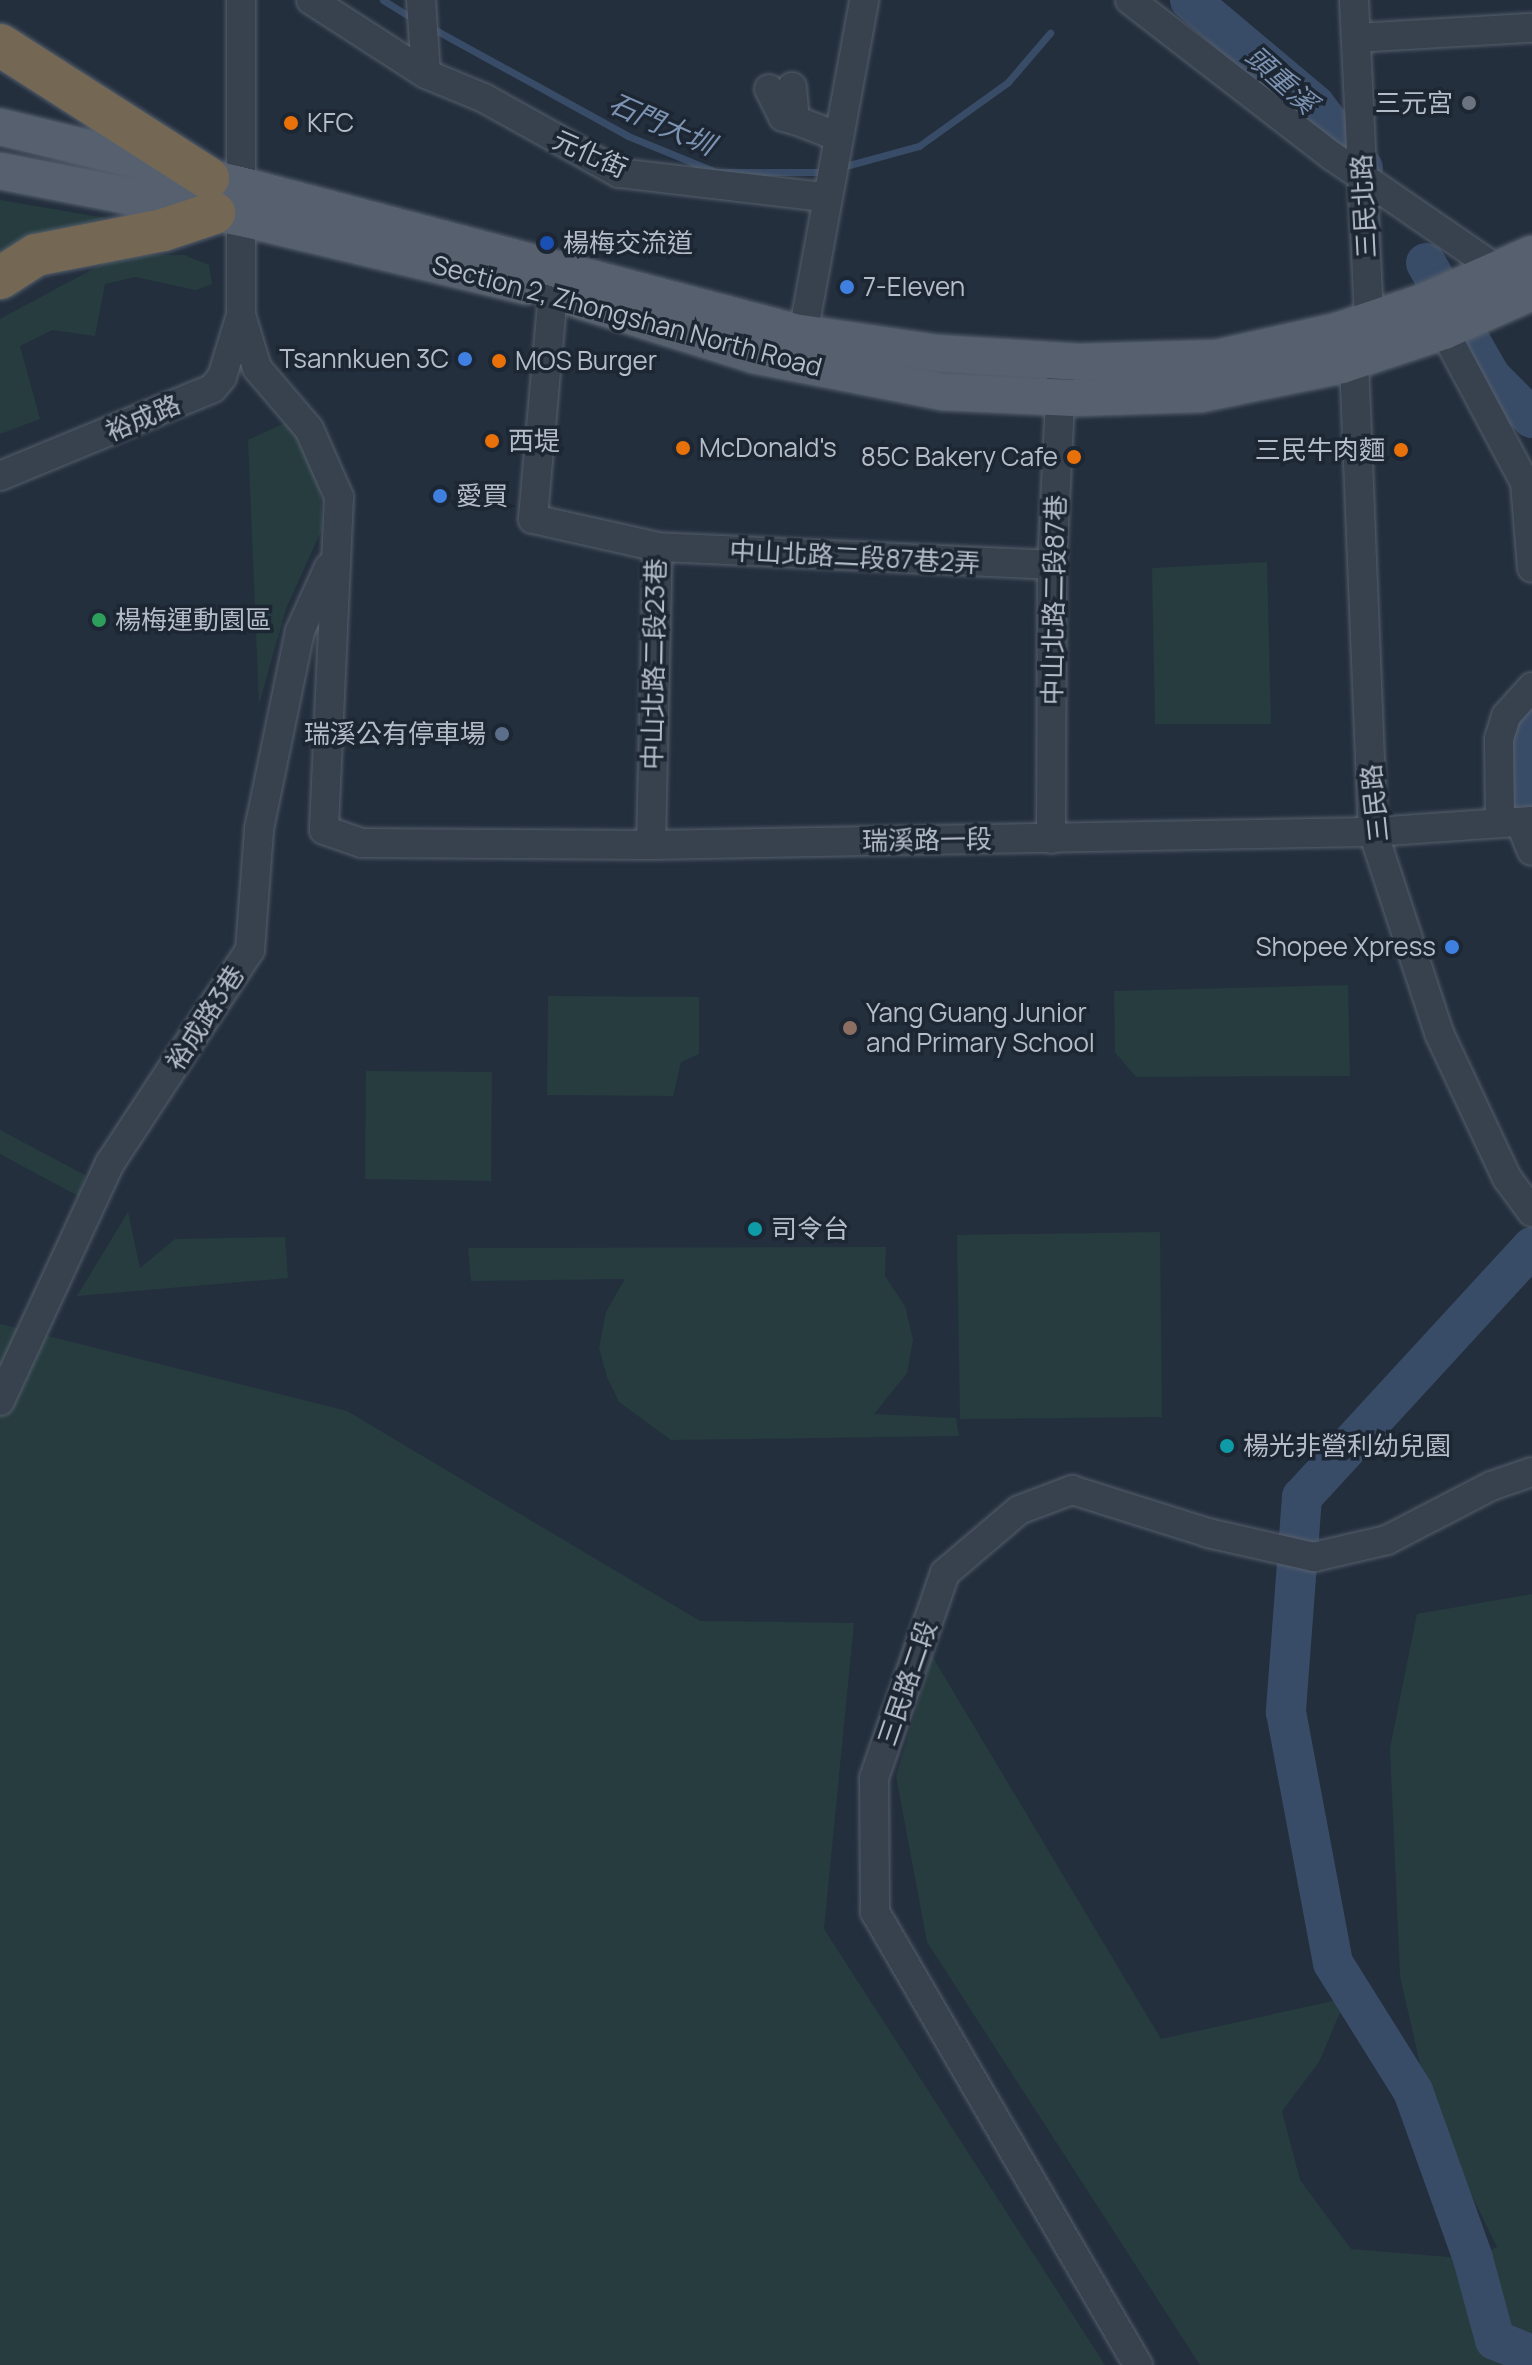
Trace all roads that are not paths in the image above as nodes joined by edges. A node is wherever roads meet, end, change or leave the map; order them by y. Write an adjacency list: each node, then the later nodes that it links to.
1 (241, 0): 17 (street, 裕成路3巷)
2 (311, 0): 10 (street, 元化街)
3 (864, 0): 13 (street)
4 (1130, 0): 15 (street)
5 (1354, 0): 8 (street, 三民北路)
6 (422, 3): 10 (street)
7 (1532, 28): 8 (street)
8 (1356, 38): 15 (street, 三民北路)
9 (0, 45): 17 (highway)
10 (426, 61): 16 (street, 元化街)
11 (780, 88): 13 (street)
12 (0, 127): 17 (main road, Section 2, Zhongshan North Road)
13 (838, 142): 16 (street)
14 (0, 171): 17 (main road, Section 2, Zhongshan North Road)
15 (1362, 177): 19 (street); 25 (street, 三民北路)
16 (824, 192): 26 (street)
17 (227, 199): 20 (highway); 22 (main road, Section 2, Zhongshan North Road); 23 (street, 裕成路3巷); 26 (main road, Section 2, Zhongshan North Road)
18 (1532, 254): 19 (main road)
19 (1484, 276): 24 (main road)
20 (0, 278)
21 (1532, 292): 24 (main road)
22 (553, 293): 29 (main road, Section 2, Zhongshan North Road); 31 (street, 中山北路二段23巷)
23 (241, 315): 30 (street, 裕成路); 32 (street, 裕成路3巷)
24 (1435, 316): 25 (main road, Section 2, Zhongshan North Road); 28 (main road, Section 2, Zhongshan North Road); 34 (street)
25 (1369, 321): 27 (main road, Section 2, Zhongshan North Road); 28 (street, 三民北路)
26 (803, 334): 27 (main road, Section 2, Zhongshan North Road)
27 (1062, 361): 29 (street, 中山北路二段87巷)
28 (1354, 361): 29 (main road, Section 2, Zhongshan North Road); 38 (street, 三民路)
29 (1061, 397): 33 (street, 中山北路二段87巷)
30 (0, 476)
31 (658, 547): 33 (street, 中山北路二段87巷2弄); 40 (street, 中山北路二段23巷)
32 (333, 559): 37 (street, 裕成路3巷); 43 (street, 裕成路3巷)
33 (1052, 565): 39 (street, 中山北路二段87巷)
34 (1532, 568)
35 (1532, 687): 36 (street)
36 (1517, 822): 38 (street, 瑞溪路一段); 41 (street)
37 (324, 830): 40 (street, 瑞溪路一段)
38 (1373, 832): 39 (street, 瑞溪路一段); 42 (street, 三民路)
39 (1051, 839): 40 (street, 瑞溪路一段)
40 (651, 845)
41 (1532, 851)
42 (1532, 1212)
43 (0, 1401)
44 (1532, 1472): 45 (street, 三民路二段)
45 (1138, 2365)

